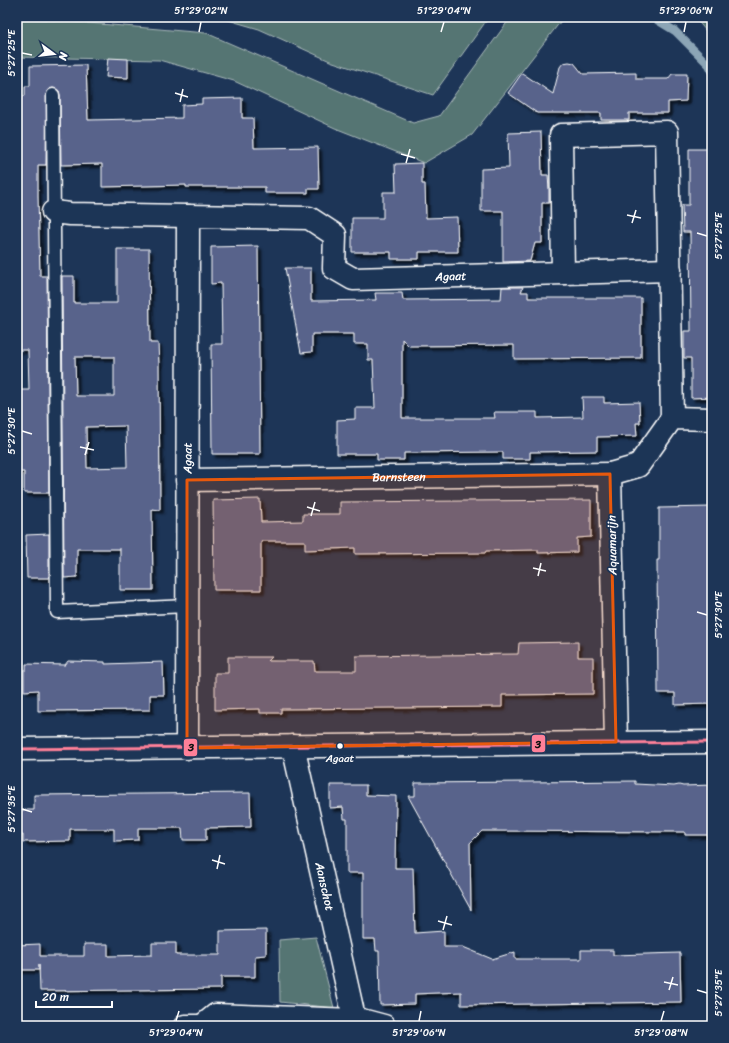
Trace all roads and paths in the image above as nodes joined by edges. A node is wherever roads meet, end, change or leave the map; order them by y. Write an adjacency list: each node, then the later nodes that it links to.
1 (53, 95): 2 (lane)
2 (54, 212): 3 (street, Agaat); 10 (lane)
3 (188, 216): 5 (street, Agaat); 9 (street, Agaat)
4 (670, 270): 5 (street, Agaat); 5 (street); 6 (street)
5 (563, 273)
6 (672, 418): 7 (street); 8 (street)
7 (712, 419)
8 (610, 474): 9 (street, Barnsteen); 11 (street, Aquamarijn)
9 (187, 480): 10 (street, Agaat)
10 (187, 606): 14 (street, Agaat)
11 (616, 742): 12 (street); 13 (street)
12 (712, 742)
13 (293, 746): 14 (street); 16 (street, Aanschot)
14 (187, 748): 15 (street)
15 (17, 749)
16 (355, 1022): 18 (street); 19 (street)
17 (185, 1026): 18 (street)
18 (200, 1026)
19 (384, 1026)

